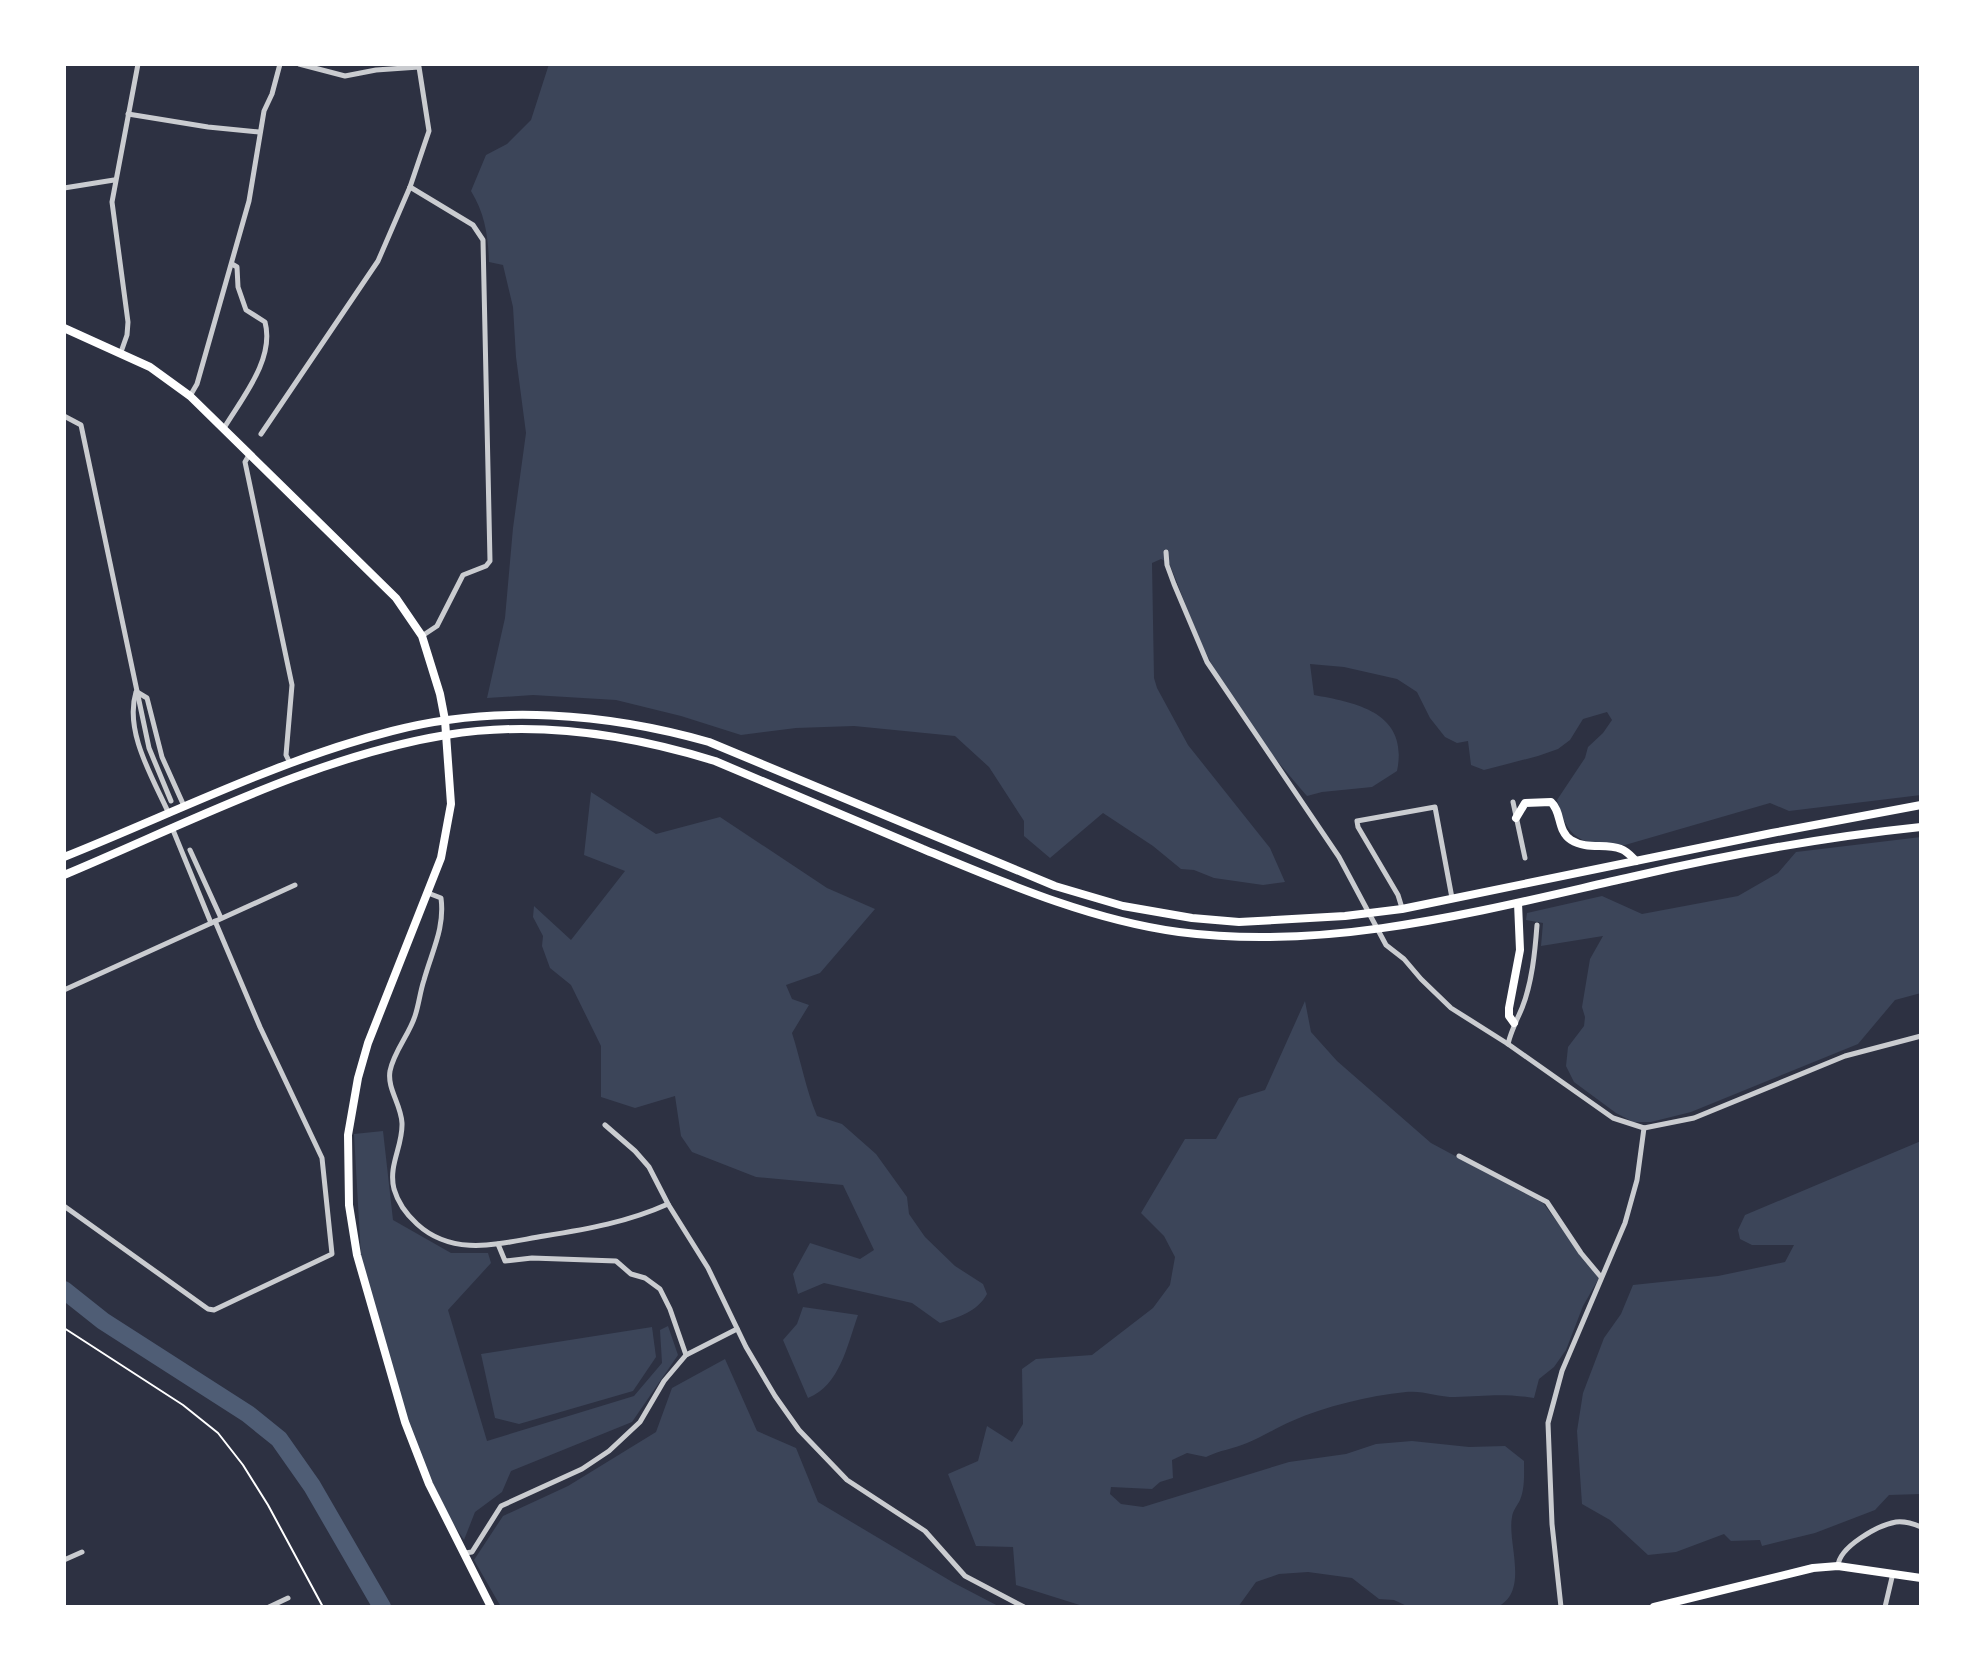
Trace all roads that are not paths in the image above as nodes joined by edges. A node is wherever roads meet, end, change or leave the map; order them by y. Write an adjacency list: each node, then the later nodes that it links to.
1 (138, 64): 4 (street)
2 (280, 64): 5 (street)
3 (299, 64): 7 (street)
4 (128, 114): 5 (street); 6 (street)
5 (259, 132): 9 (street)
6 (114, 180): 8 (street); 11 (street)
7 (410, 187): 15 (street); 18 (street)
8 (64, 188)
9 (232, 264): 12 (street); 14 (street)
10 (64, 328): 11 (highway)
11 (121, 352): 12 (highway)
12 (190, 396): 14 (highway)
13 (64, 416): 19 (street)
14 (224, 428): 16 (highway)
15 (261, 434)
16 (250, 454): 18 (highway); 22 (street)
17 (1166, 552): 46 (street)
18 (422, 636): 20 (highway)
19 (137, 691): 23 (street); 26 (street); 27 (street)
20 (445, 720): 21 (highway); 22 (highway); 40 (highway)
21 (447, 735): 30 (highway); 37 (highway); 39 (highway)
22 (290, 763): 26 (highway)
23 (171, 801)
24 (1513, 802): 28 (street)
25 (1921, 805): 34 (highway)
26 (185, 807): 27 (highway)
27 (169, 814): 32 (highway)
28 (1516, 818): 33 (street); 34 (highway)
29 (1921, 827): 39 (highway)
30 (173, 830): 35 (highway); 41 (street)
31 (190, 850): 41 (street)
32 (64, 857)
33 (1525, 858)
34 (1636, 861): 38 (highway)
35 (64, 875)
36 (295, 885): 41 (street)
37 (428, 893): 52 (street); 58 (highway)
38 (1452, 898): 40 (highway); 40 (street)
39 (1518, 903): 44 (highway)
40 (1402, 909)
41 (216, 921): 43 (street); 51 (street)
42 (1537, 925): 44 (street)
43 (64, 990)
44 (1514, 1023): 46 (street)
45 (1921, 1036): 48 (street)
46 (1508, 1044): 48 (street)
47 (605, 1125): 50 (street)
48 (1644, 1128): 53 (street)
49 (1459, 1156): 53 (street)
50 (668, 1204): 52 (street); 54 (street)
51 (64, 1206)
52 (498, 1244): 55 (street)
53 (1601, 1277): 67 (street)
54 (737, 1329): 55 (street); 66 (street)
55 (686, 1355): 58 (street)
56 (1921, 1527): 60 (street)
57 (82, 1552): 59 (street)
58 (464, 1553): 65 (highway)
59 (64, 1560)
60 (1838, 1566): 61 (highway); 68 (highway)
61 (1893, 1573): 62 (highway); 69 (street)
62 (1921, 1578)
63 (288, 1598): 64 (street)
64 (269, 1607)
65 (491, 1607)
66 (1024, 1607)
67 (1561, 1607)
68 (1654, 1607)
69 (1885, 1607)

